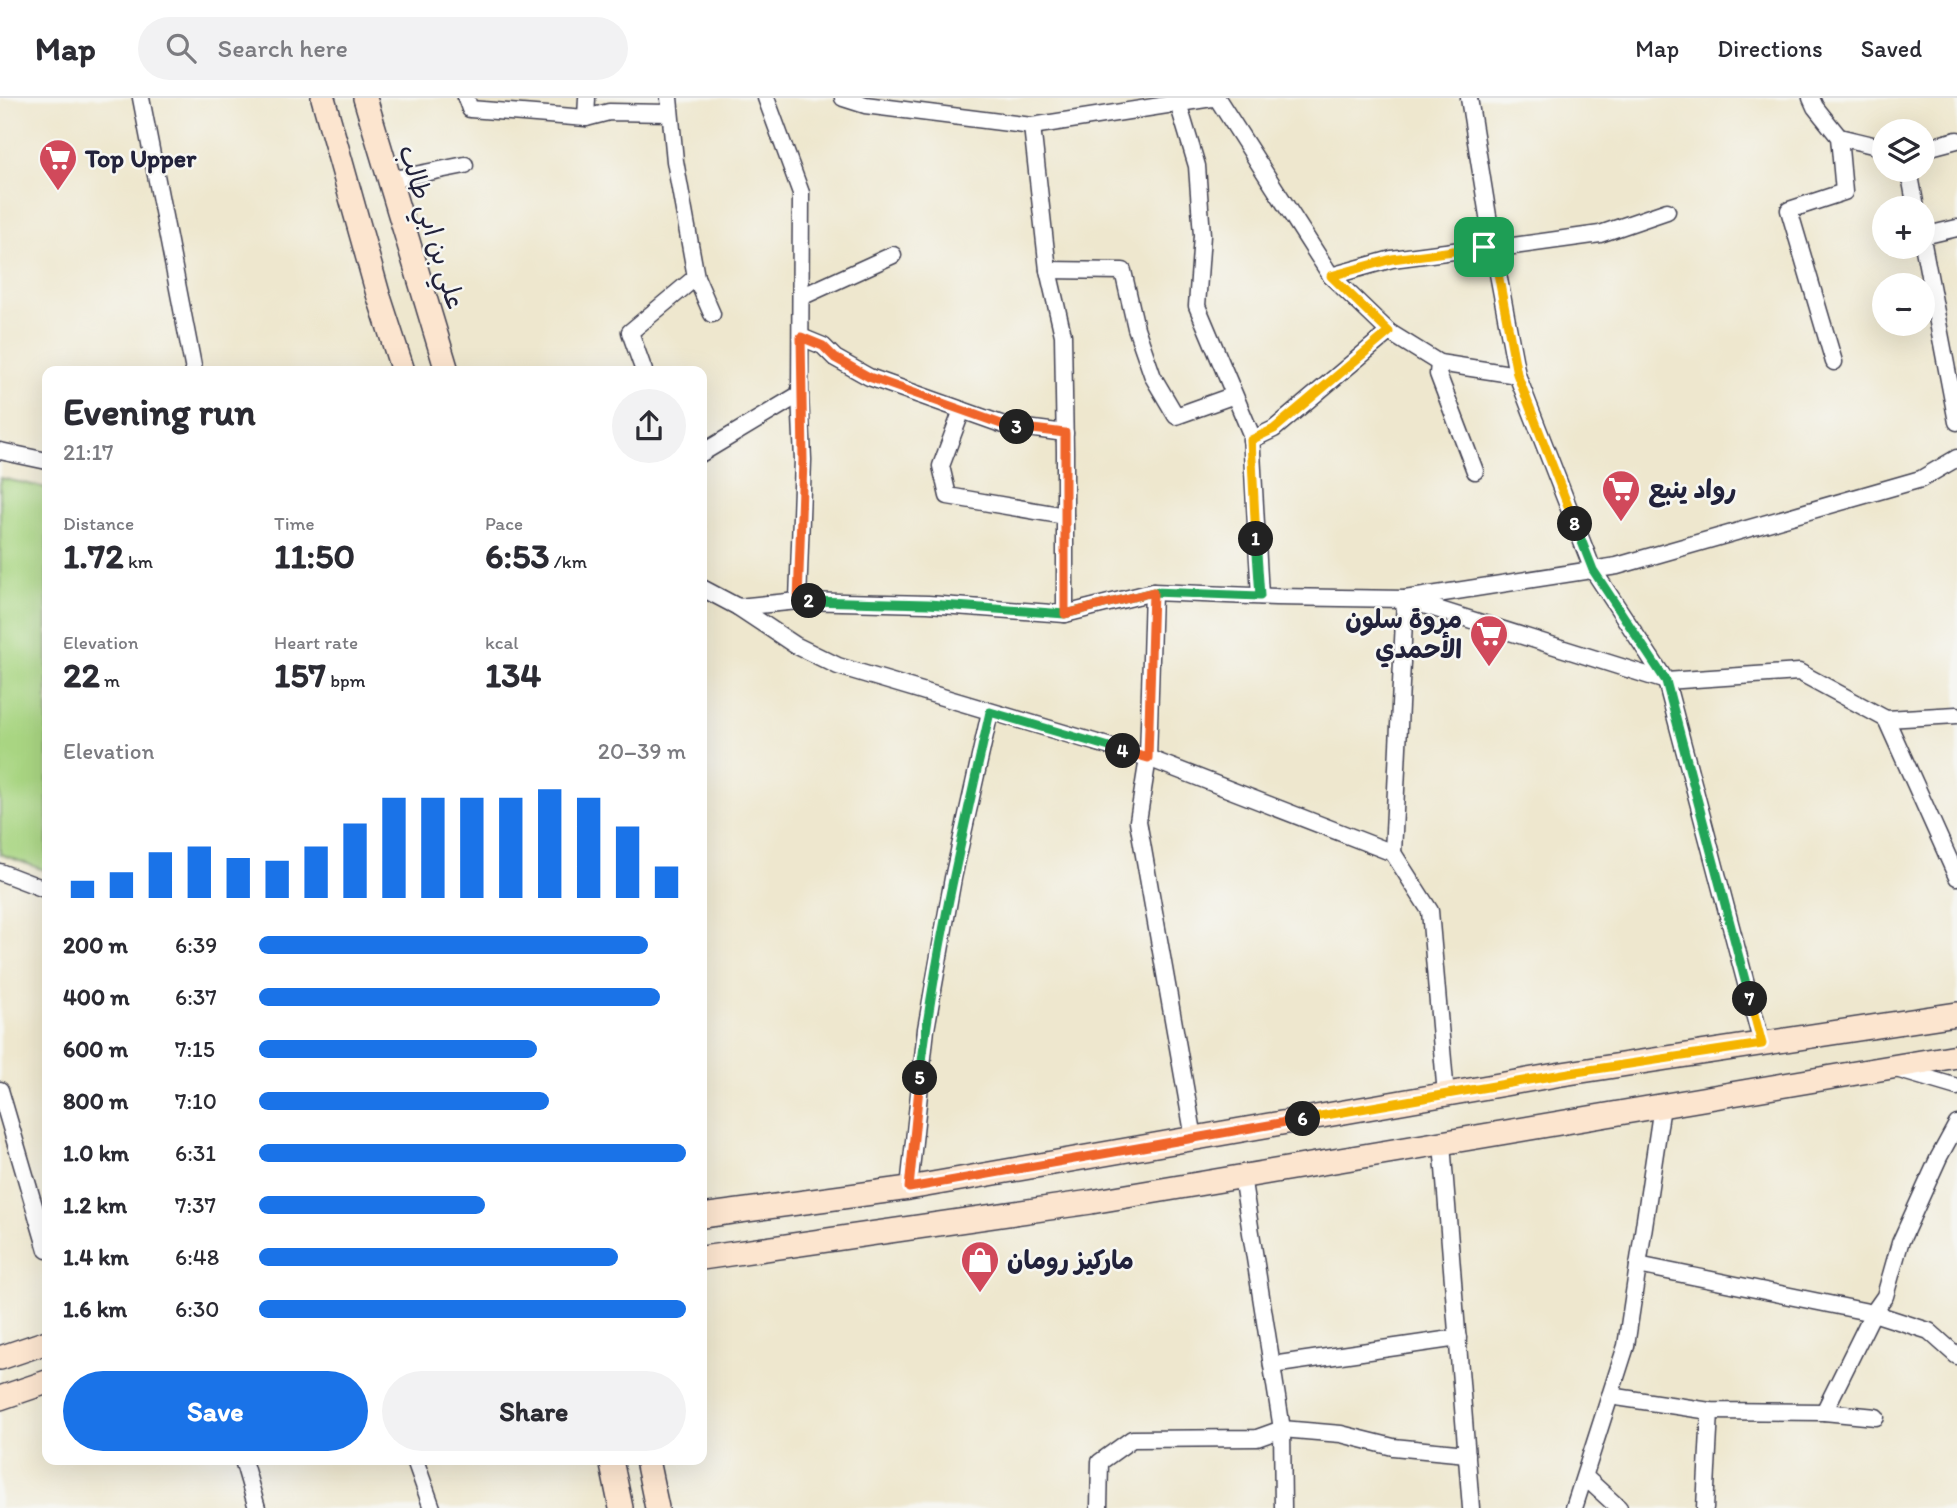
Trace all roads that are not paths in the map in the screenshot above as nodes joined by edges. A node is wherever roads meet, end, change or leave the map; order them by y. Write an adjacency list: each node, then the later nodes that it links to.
1 (141, 98): 36 (street)
2 (323, 98): 37 (street)
3 (365, 98): 20 (street, علي بن ابي طالب)
4 (466, 98): 13 (street)
5 (587, 98): 13 (street)
6 (765, 98): 30 (street)
7 (843, 98): 14 (street)
8 (1215, 98): 11 (street); 28 (street)
9 (1469, 98): 24 (street)
10 (1811, 98): 15 (street)
11 (1178, 103): 14 (street); 46 (street)
12 (669, 106): 13 (street); 29 (street)
13 (586, 118)
14 (1032, 126): 27 (street)
15 (1839, 138): 17 (street); 34 (street)
16 (1957, 140): 18 (street)
17 (1872, 145)
18 (1935, 146)
19 (465, 165): 20 (street)
20 (389, 180): 38 (street, علي بن ابي طالب)
21 (1667, 211): 24 (street)
22 (1957, 228): 23 (street)
23 (1935, 233)
24 (1493, 247): 28 (street); 40 (street)
25 (893, 255): 30 (street)
26 (1926, 259): 44 (street)
27 (1048, 270): 42 (street); 45 (street)
28 (1331, 276): 32 (street)
29 (696, 277): 31 (street); 39 (street)
30 (801, 297): 33 (street)
31 (712, 314)
32 (1389, 332): 35 (street); 46 (street)
33 (801, 337): 41 (street); 43 (street)
34 (1834, 362)
35 (1439, 363): 40 (street); 51 (street)
36 (193, 366)
37 (401, 366)
38 (445, 366)
39 (642, 366)
40 (1517, 374): 53 (street)
41 (800, 394): 47 (street); 58 (street)
42 (1229, 397)
43 (962, 410): 45 (street); 52 (street)
44 (1957, 422)
45 (1065, 433): 52 (street)
46 (1251, 440): 56 (street)
47 (707, 450)
48 (0, 452): 50 (street)
49 (1957, 458): 53 (street)
50 (42, 460)
51 (1475, 471)
52 (1065, 516): 60 (street)
53 (1593, 570): 57 (street); 61 (street)
54 (707, 591): 59 (street)
55 (1153, 592): 56 (street); 60 (street); 65 (street)
56 (1260, 596): 57 (street)
57 (1405, 598): 61 (street); 66 (street)
58 (798, 601): 59 (street); 60 (street)
59 (738, 607): 62 (street)
60 (1065, 614)
61 (1666, 681): 64 (street); 71 (street)
62 (990, 712): 65 (street); 83 (street)
63 (1957, 715): 64 (street)
64 (1886, 719): 68 (street)
65 (1148, 758): 66 (street); 79 (street)
66 (1393, 853): 76 (street)
67 (0, 872): 69 (street)
68 (1957, 877)
69 (42, 888)
70 (1957, 1014): 71 (street)
71 (1762, 1044): 76 (street)
72 (1957, 1056): 73 (street)
73 (1890, 1068): 74 (street); 77 (street)
74 (1957, 1087)
75 (0, 1090): 80 (street)
76 (1446, 1095): 79 (street)
77 (1662, 1105): 81 (street); 87 (street)
78 (1957, 1124): 88 (street)
79 (1194, 1138): 83 (street)
80 (7, 1142): 85 (street)
81 (1442, 1143): 82 (street); 89 (street)
82 (1242, 1176): 86 (street); 93 (street)
83 (909, 1188): 84 (street)
84 (707, 1215)
85 (42, 1236)
86 (707, 1257)
87 (1638, 1265): 88 (street); 95 (street)
88 (1873, 1313): 91 (street); 98 (street)
89 (1458, 1338): 93 (street); 101 (street)
90 (42, 1344): 92 (street)
91 (1957, 1356)
92 (0, 1358)
93 (1272, 1366): 100 (street)
94 (42, 1384): 96 (street)
95 (1610, 1396): 97 (street); 106 (street)
96 (0, 1398)
97 (1710, 1411): 98 (street); 116 (street)
98 (1824, 1412): 99 (street)
99 (1876, 1417)
100 (1282, 1429): 101 (street); 111 (street); 112 (street)
101 (1467, 1454): 113 (street)
102 (244, 1465): 107 (street)
103 (417, 1465): 108 (street)
104 (612, 1465): 109 (street)
105 (648, 1465): 110 (street)
106 (1585, 1477): 114 (street); 115 (street)
107 (257, 1508)
108 (432, 1508)
109 (621, 1508)
110 (657, 1508)
111 (1099, 1508)
112 (1283, 1508)
113 (1471, 1508)
114 (1574, 1508)
115 (1619, 1508)
116 (1705, 1508)

